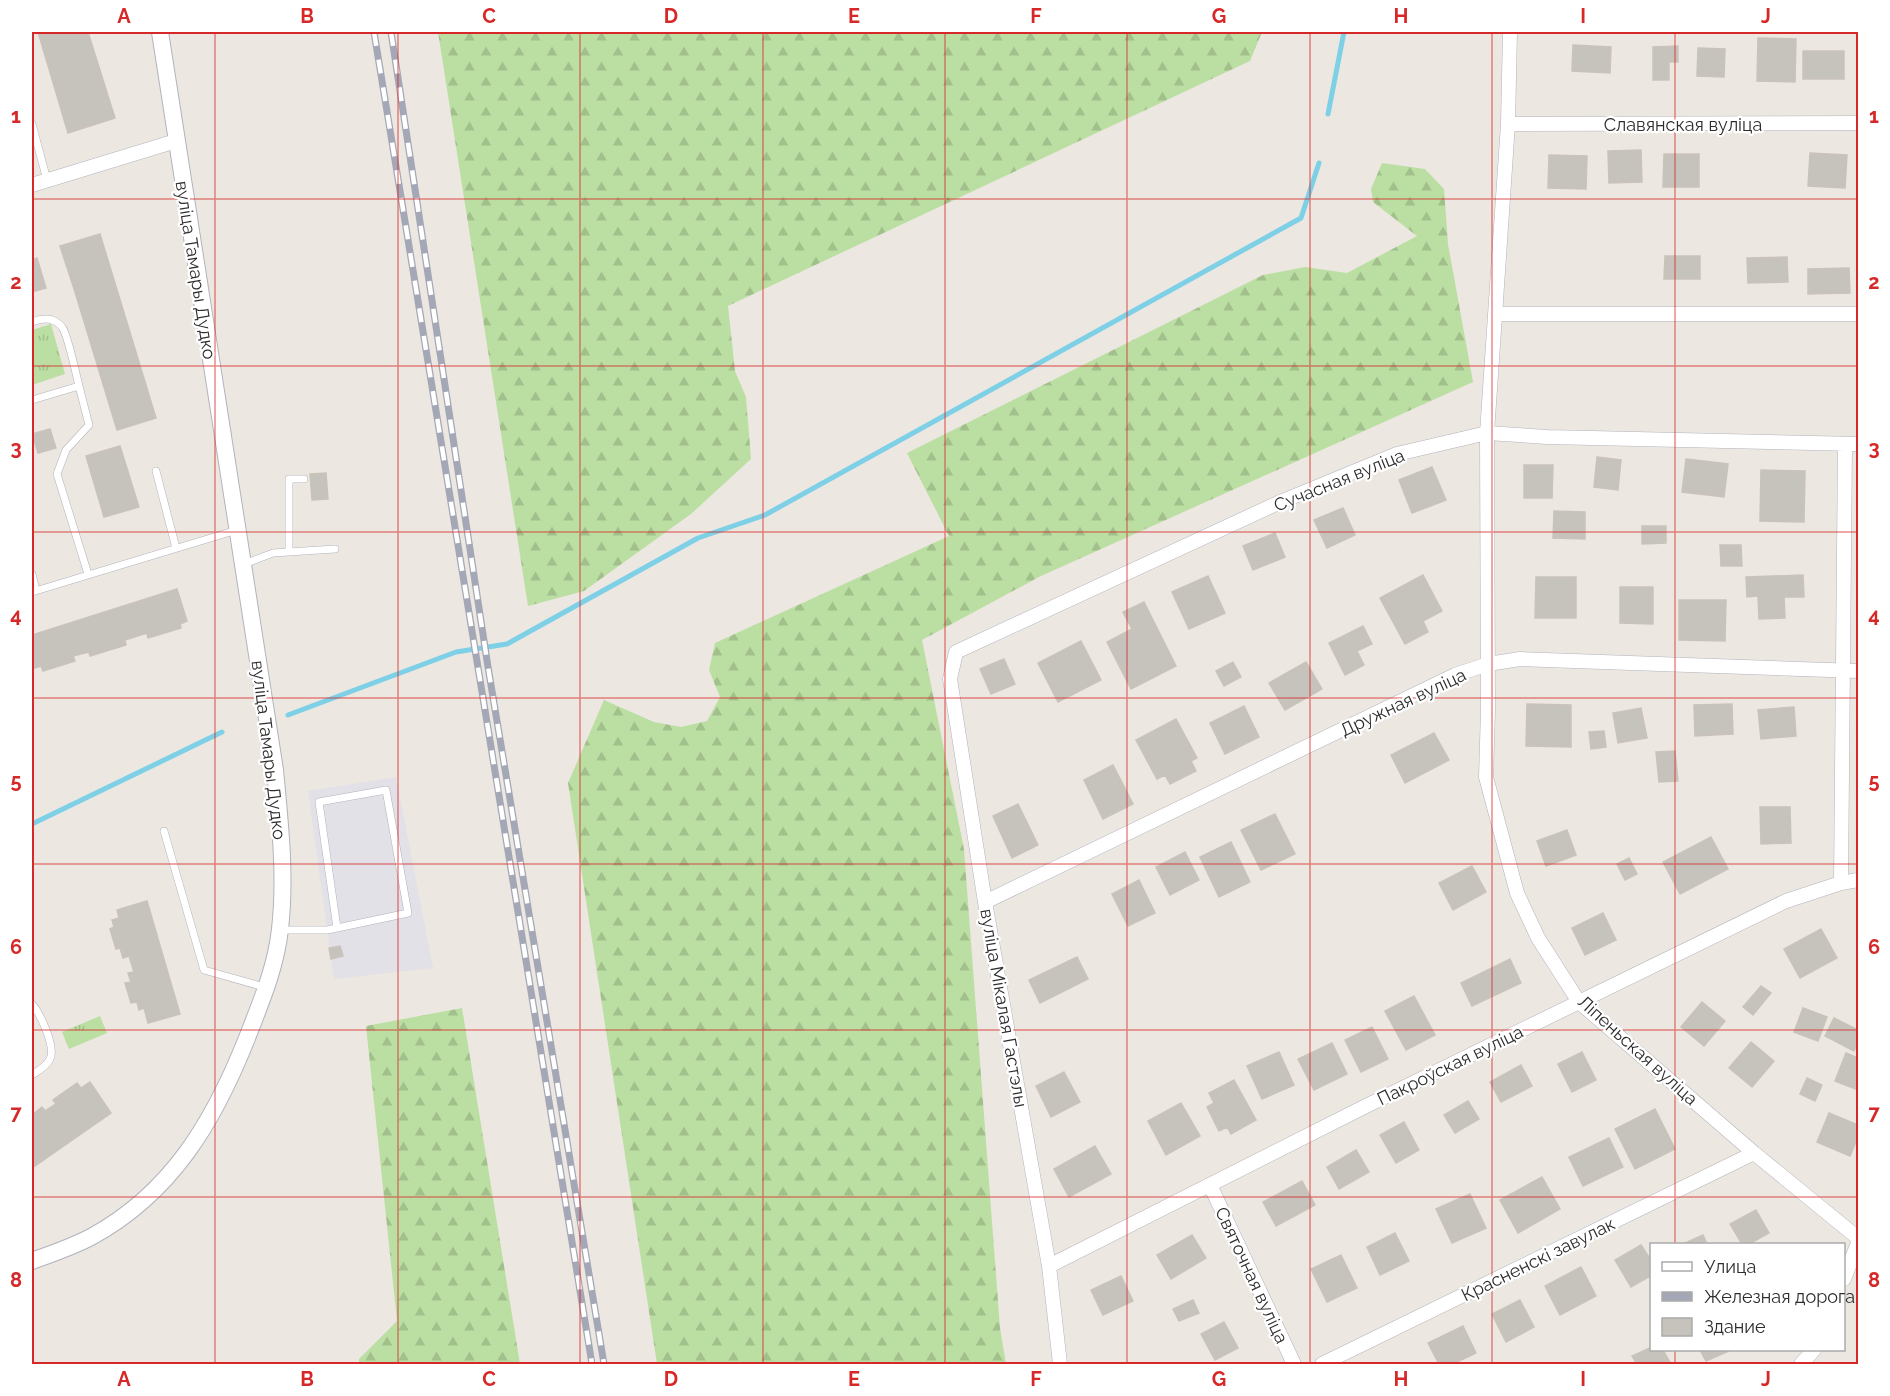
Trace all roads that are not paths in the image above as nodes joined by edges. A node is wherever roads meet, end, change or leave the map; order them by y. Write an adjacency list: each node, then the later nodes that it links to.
1 (160, 32): 6 (street, вуліца Тамары Дудко)
2 (1510, 32): 5 (street, Ліпеньская вуліца)
3 (1858, 123): 5 (street, Славянская вуліца)
4 (32, 124): 7 (lane)
5 (1508, 124): 9 (street, Ліпеньская вуліца)
6 (176, 141): 7 (street); 18 (street, вуліца Тамары Дудко)
7 (47, 180): 8 (street)
8 (32, 185)
9 (1496, 314): 10 (street); 14 (street, Ліпеньская вуліца)
10 (1858, 314)
11 (32, 322): 12 (lane)
12 (80, 386): 13 (lane); 24 (lane)
13 (32, 400)
14 (1487, 433): 15 (street, Сучасная вуліца); 26 (street, Сучасная вуліца); 27 (street, Ліпеньская вуліца)
15 (1852, 444): 28 (street)
16 (156, 471): 19 (lane)
17 (304, 479): 21 (lane)
18 (237, 530): 19 (lane); 22 (street, вуліца Тамары Дудко)
19 (176, 548): 24 (lane)
20 (335, 549): 21 (lane)
21 (289, 552): 22 (lane)
22 (243, 564): 35 (street, вуліца Тамары Дудко)
23 (32, 574): 25 (lane)
24 (88, 574): 25 (lane)
25 (34, 591)
26 (956, 652): 33 (street, вуліца Мікалая Гастэлы)
27 (1488, 664): 28 (street, Дружная вуліца); 33 (street, Дружная вуліца); 37 (street, Ліпеньская вуліца)
28 (1844, 671): 29 (street, Дружная вуліца); 32 (street)
29 (1858, 671)
30 (164, 831): 36 (lane)
31 (1858, 880): 32 (street, Пакроўская вуліца)
32 (1841, 883): 37 (street, Пакроўская вуліца)
33 (986, 902): 45 (street, вуліца Мікалая Гастэлы)
34 (337, 928): 34 (lane); 35 (lane)
35 (280, 930): 36 (street, вуліца Тамары Дудко)
36 (267, 988): 44 (street, вуліца Тамары Дудко)
37 (1579, 1002): 40 (street, Ліпеньская вуліца); 41 (street, Пакроўская вуліца)
38 (32, 1004): 39 (lane)
39 (32, 1075)
40 (1754, 1153): 42 (street, Ліпеньская вуліца); 50 (street, Красненскі завулак)
41 (1210, 1185): 45 (street, Пакроўская вуліца); 49 (street, Святочная вуліца)
42 (1858, 1238)
43 (1858, 1243): 46 (street)
44 (32, 1261)
45 (1049, 1266): 48 (street, вуліца Мікалая Гастэлы)
46 (1845, 1276)
47 (1813, 1351): 51 (street)
48 (1060, 1365)
49 (1294, 1365)
50 (1322, 1365)
51 (1801, 1365)

